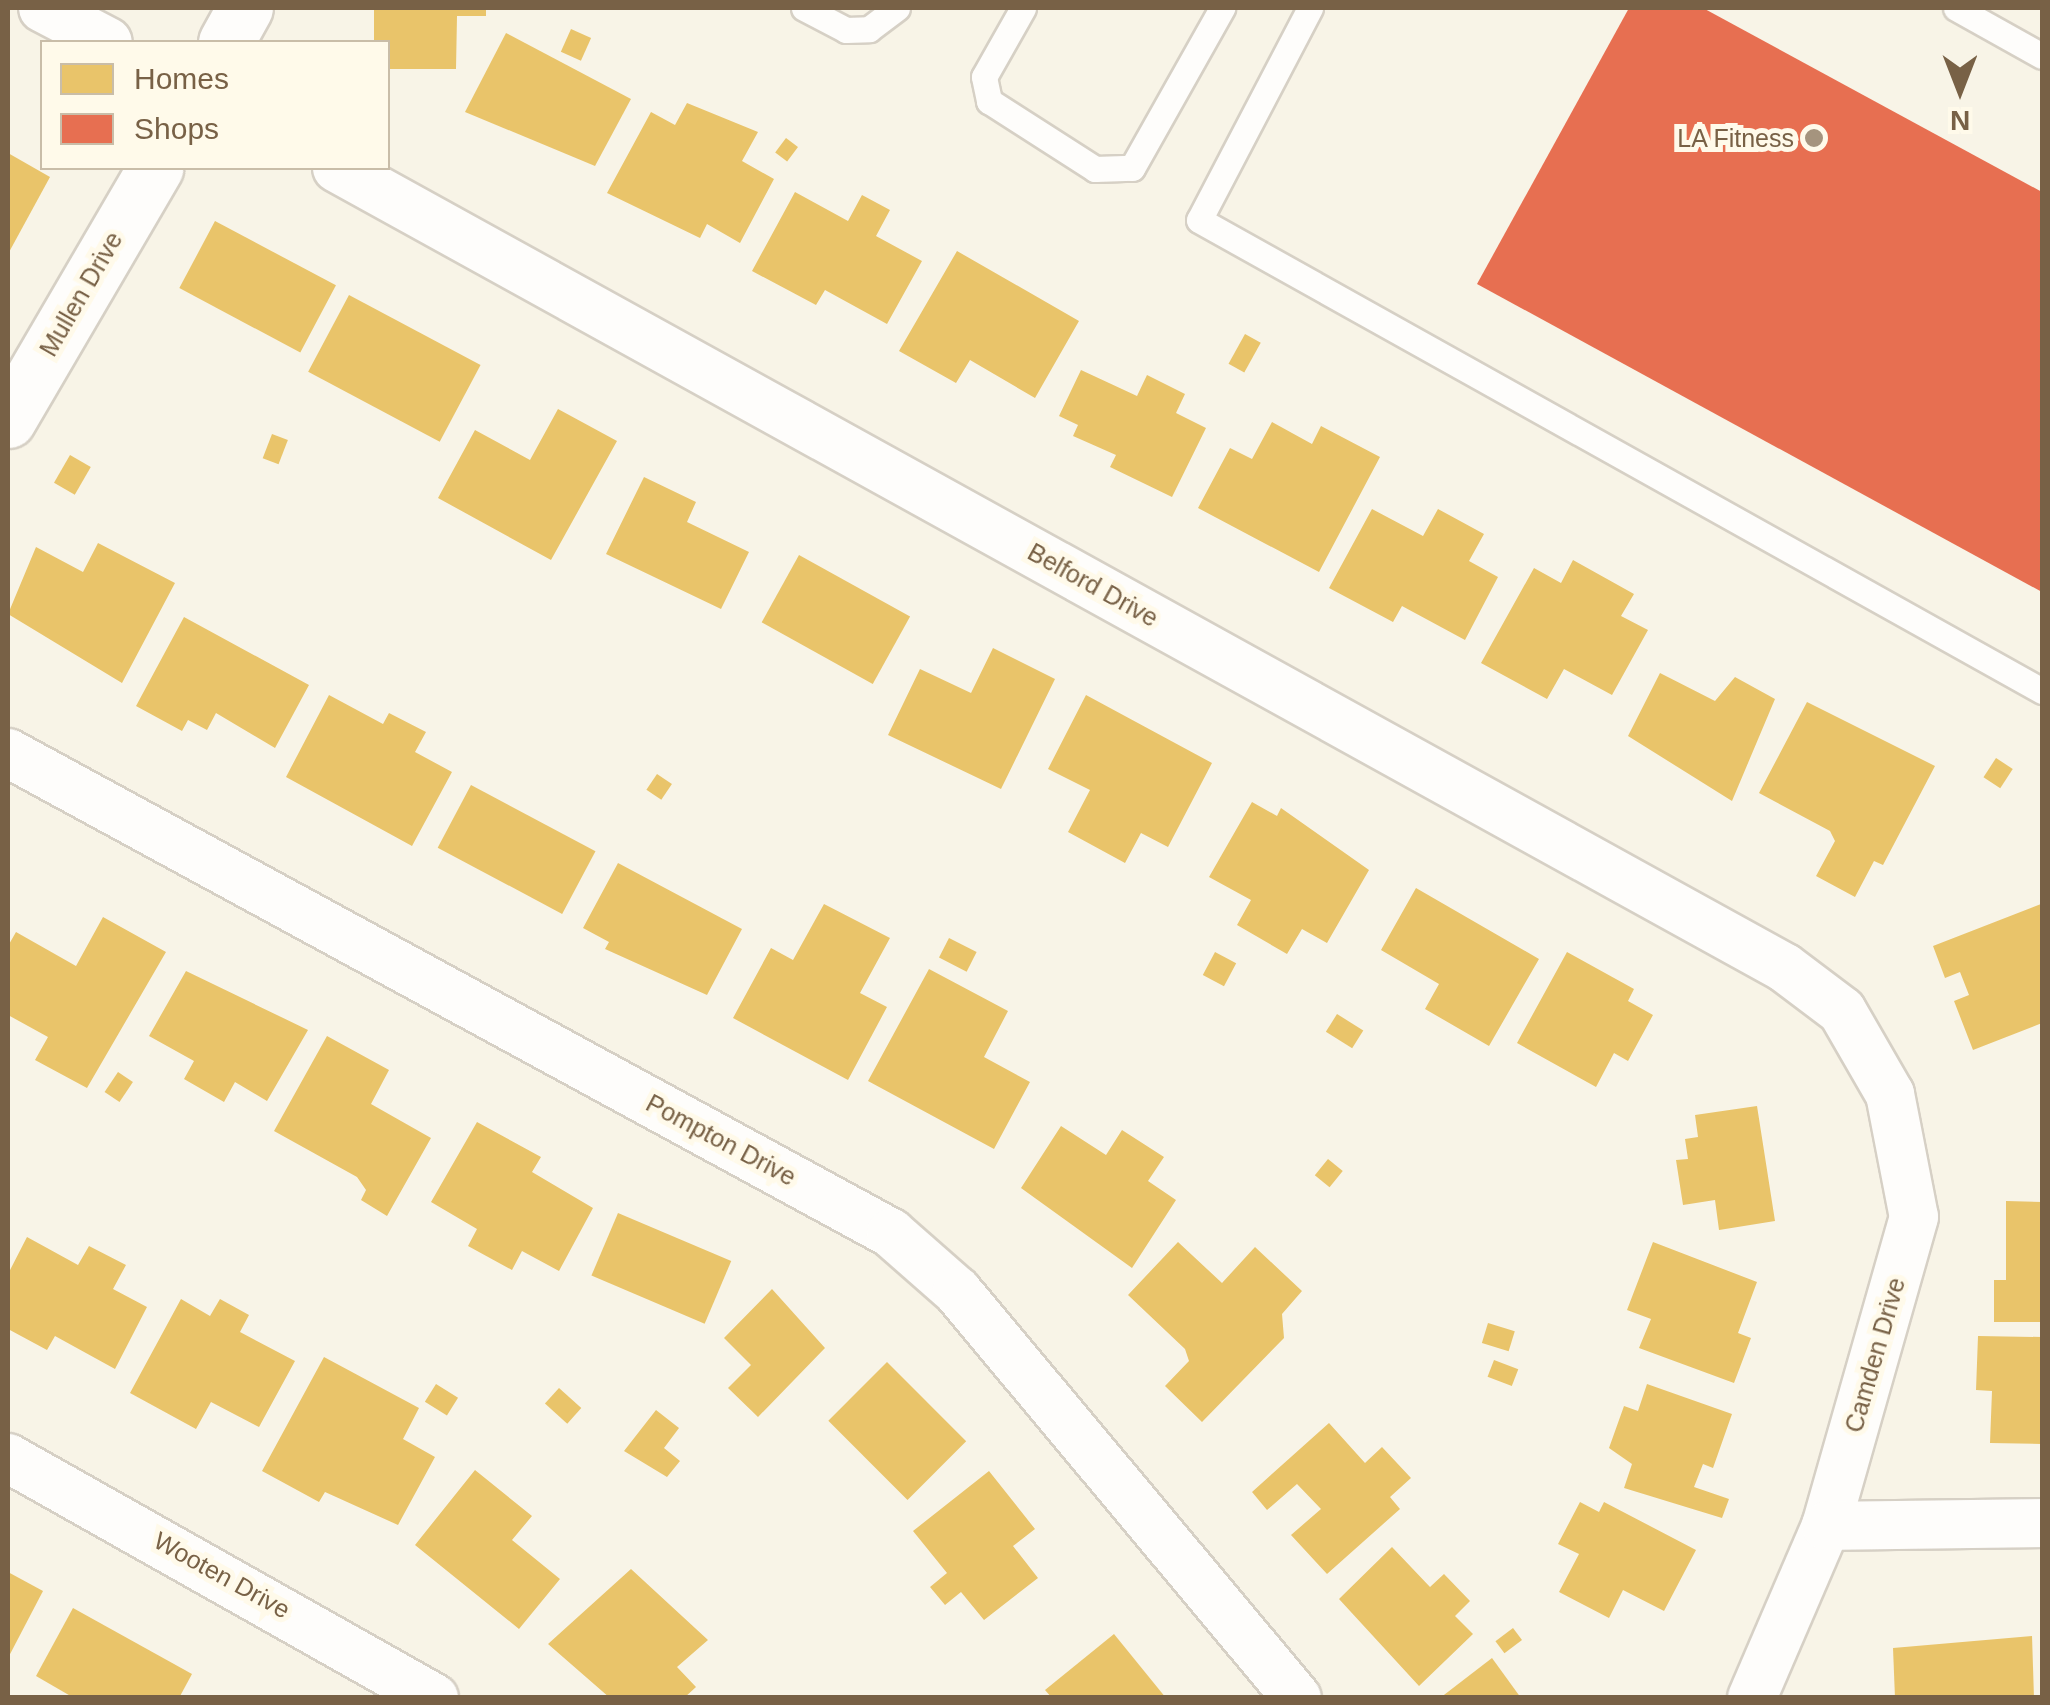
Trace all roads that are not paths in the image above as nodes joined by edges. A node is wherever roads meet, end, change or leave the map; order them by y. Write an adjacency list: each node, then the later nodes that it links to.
1 (43, 8): 9 (street)
2 (245, 8): 10 (street)
3 (804, 8): 4 (lane)
4 (896, 8)
5 (1023, 8): 6 (lane)
6 (1222, 8)
7 (1310, 8): 15 (lane)
8 (1956, 8): 11 (lane)
9 (104, 40)
10 (227, 40)
11 (2042, 56)
12 (154, 170): 14 (street, Mullen Drive)
13 (341, 170): 17 (street, Belford Drive)
14 (8, 420)
15 (2042, 691)
16 (8, 754): 22 (street, Pompton Drive)
17 (1842, 1012): 20 (street, Camden Drive)
18 (8, 1458): 21 (street, Wooten Drive)
19 (2042, 1524): 20 (street)
20 (1826, 1526): 23 (street, Camden Drive)
21 (434, 1698)
22 (1297, 1698)
23 (1752, 1698)

